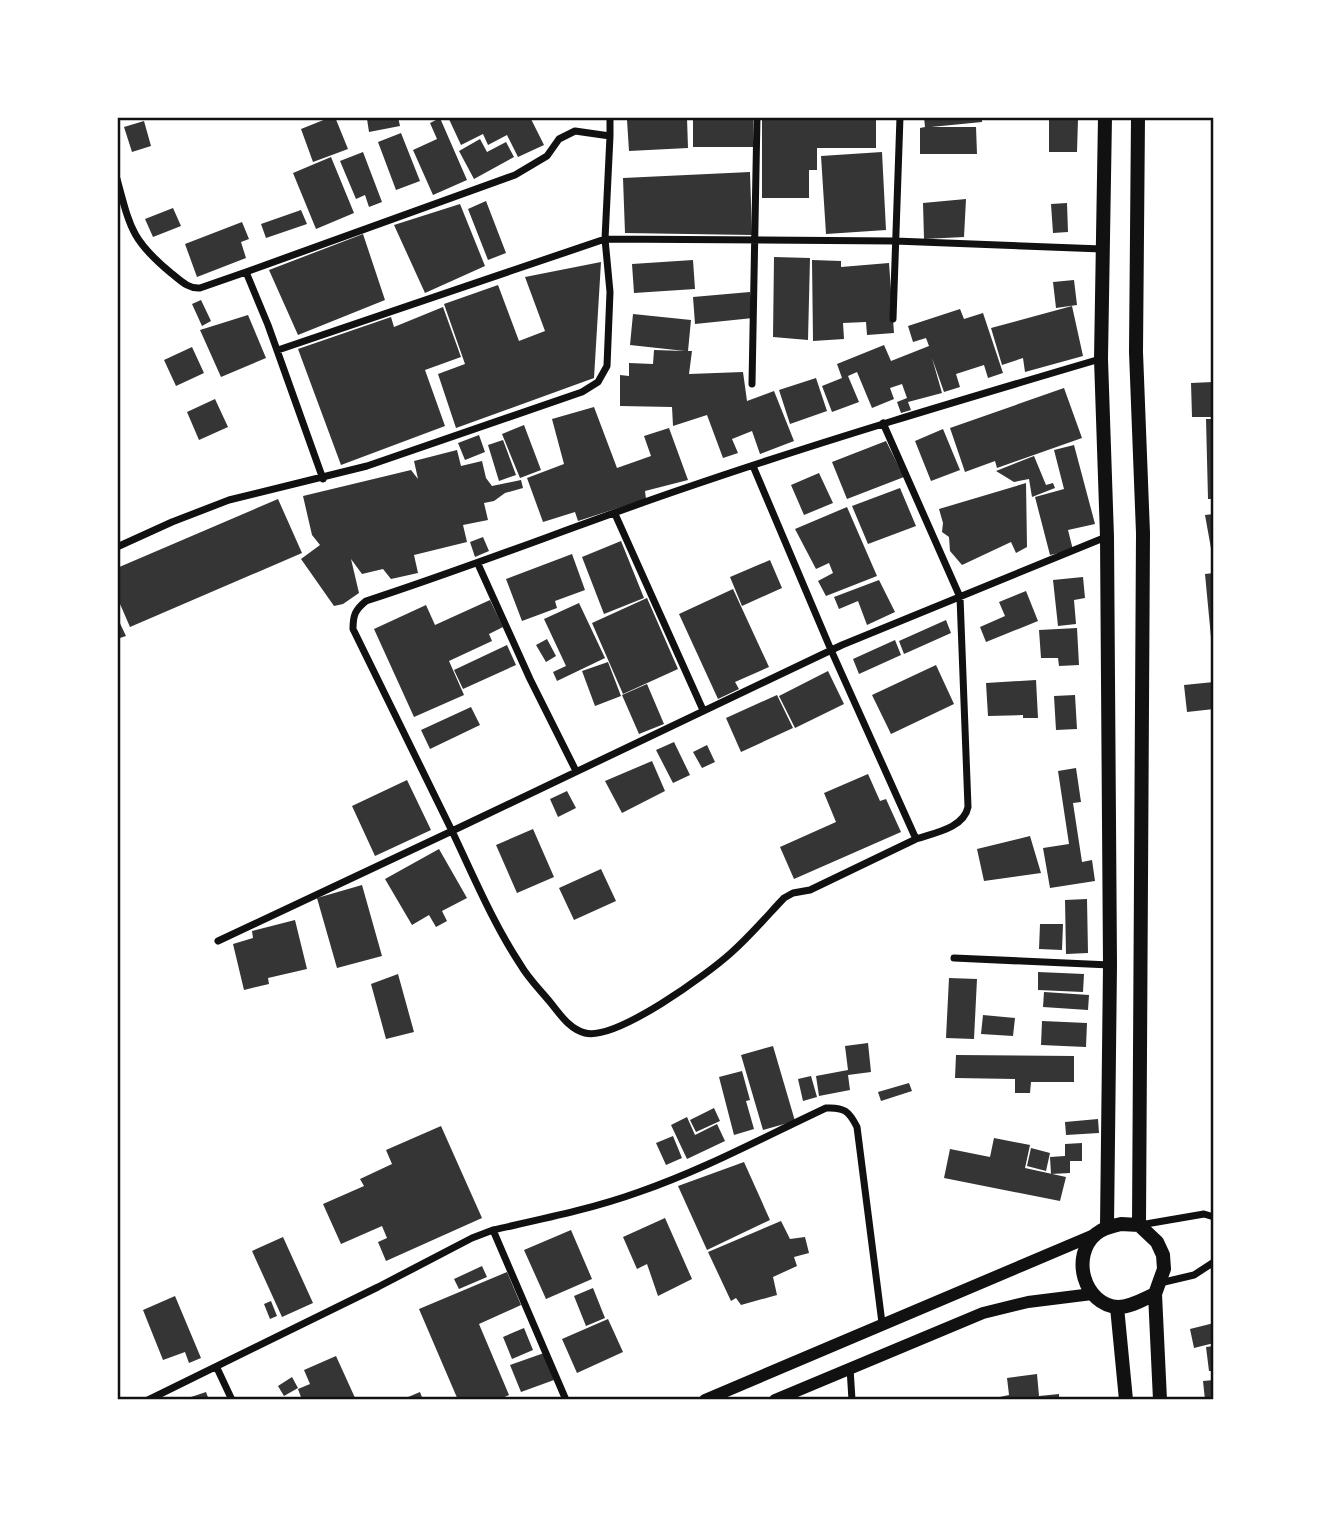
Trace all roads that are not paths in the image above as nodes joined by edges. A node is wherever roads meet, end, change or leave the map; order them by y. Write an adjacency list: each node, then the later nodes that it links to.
1 (610, 117): 6 (street)
2 (757, 117): 9 (street)
3 (900, 117): 10 (street)
4 (1105, 117): 11 (main road)
5 (1138, 117): 34 (main road)
6 (610, 136): 8 (street); 12 (street)
7 (117, 179): 12 (street)
8 (605, 239): 9 (street); 14 (street); 19 (street)
9 (754, 240): 10 (street); 16 (street)
10 (895, 241): 11 (street); 13 (street)
11 (1102, 249): 15 (main road)
12 (246, 272): 14 (street)
13 (893, 319)
14 (278, 350): 19 (street)
15 (1101, 359): 17 (street); 21 (main road)
16 (752, 384)
17 (883, 423): 18 (street); 24 (street)
18 (753, 466): 20 (street); 25 (street)
19 (323, 479): 22 (street)
20 (615, 514): 23 (street); 26 (street)
21 (1107, 537): 24 (street); 32 (main road)
22 (117, 547)
23 (478, 564): 27 (street); 28 (street)
24 (960, 597): 25 (street); 29 (street)
25 (831, 650): 26 (street); 29 (street)
26 (704, 710): 27 (street)
27 (576, 771): 28 (street)
28 (452, 831): 29 (street); 30 (street)
29 (916, 839)
30 (218, 941)
31 (954, 958): 32 (street)
32 (1110, 965): 36 (main road)
33 (1214, 1217): 34 (street)
34 (1139, 1225): 36 (main road); 38 (main road)
35 (493, 1230): 41 (street); 42 (street); 46 (street)
36 (1100, 1231): 39 (main road); 41 (street)
37 (1214, 1262): 38 (street)
38 (1157, 1288): 40 (main road); 51 (main road)
39 (1092, 1294): 40 (main road); 43 (street)
40 (1117, 1307): 50 (main road)
41 (882, 1323): 47 (street)
42 (217, 1368): 44 (street); 45 (street)
43 (850, 1368): 48 (street); 49 (street)
44 (148, 1400)
45 (232, 1400)
46 (566, 1400)
47 (705, 1400)
48 (775, 1400)
49 (852, 1400)
50 (1126, 1400)
51 (1160, 1400)

